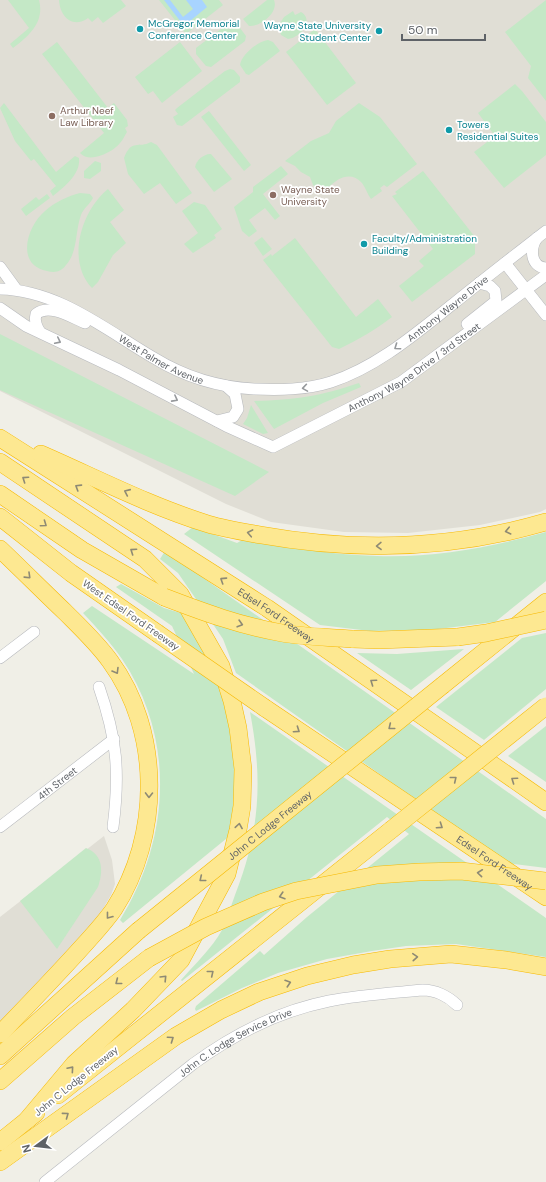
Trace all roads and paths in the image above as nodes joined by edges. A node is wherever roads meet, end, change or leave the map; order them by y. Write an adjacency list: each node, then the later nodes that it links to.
1 (542, 234): 2 (street, Anthony Wayne Drive); 4 (street)
2 (504, 263): 6 (street, Anthony Wayne Drive); 9 (street)
3 (0, 267): 8 (street)
4 (546, 268)
5 (546, 275): 9 (street, Anthony Wayne Drive / 3rd Street)
6 (479, 283): 14 (street); 15 (street, Anthony Wayne Drive, one-way to 15)
7 (0, 289): 8 (street, West Palmer Avenue)
8 (16, 289): 13 (street, West Palmer Avenue)
9 (526, 290): 11 (street); 14 (street, Anthony Wayne Drive / 3rd Street)
10 (0, 308): 12 (street)
11 (546, 315)
12 (40, 332): 13 (street); 17 (street, one-way to 17)
13 (120, 338): 16 (street, West Palmer Avenue)
14 (447, 349): 17 (street, Anthony Wayne Drive / 3rd Street)
15 (342, 377): 16 (street, West Palmer Avenue, one-way to 16)
16 (226, 386): 17 (street)
17 (217, 421)
18 (0, 437): 22 (highway, one-way to 18); 32 (highway, Edsel Ford Freeway, one-way to 18)
19 (0, 462): 42 (highway, one-way to 19)
20 (0, 494): 25 (highway, one-way to 25, bridge)
21 (0, 517): 30 (highway, West Edsel Ford Freeway, bridge)
22 (546, 522)
23 (0, 549): 39 (highway, one-way to 39)
24 (546, 602): 40 (highway, John C Lodge Freeway, one-way to 40, bridge)
25 (546, 620)
26 (34, 632): 27 (street)
27 (0, 658)
28 (99, 687): 31 (street)
29 (546, 706): 42 (highway, John C Lodge Freeway, one-way to 29, bridge)
30 (265, 708): 36 (highway, Edsel Ford Freeway, one-way to 36)
31 (114, 739): 33 (street, 4th Street); 34 (street)
32 (546, 802)
33 (0, 827)
34 (113, 827)
35 (546, 881): 41 (highway, one-way to 41, bridge)
36 (546, 896)
37 (546, 967): 44 (highway, one-way to 37)
38 (457, 1005): 45 (street, John C. Lodge Service Drive)
39 (0, 1034)
40 (0, 1056)
41 (0, 1081)
42 (27, 1120): 43 (highway, John C Lodge Freeway)
43 (0, 1142)
44 (0, 1162)
45 (45, 1182)

